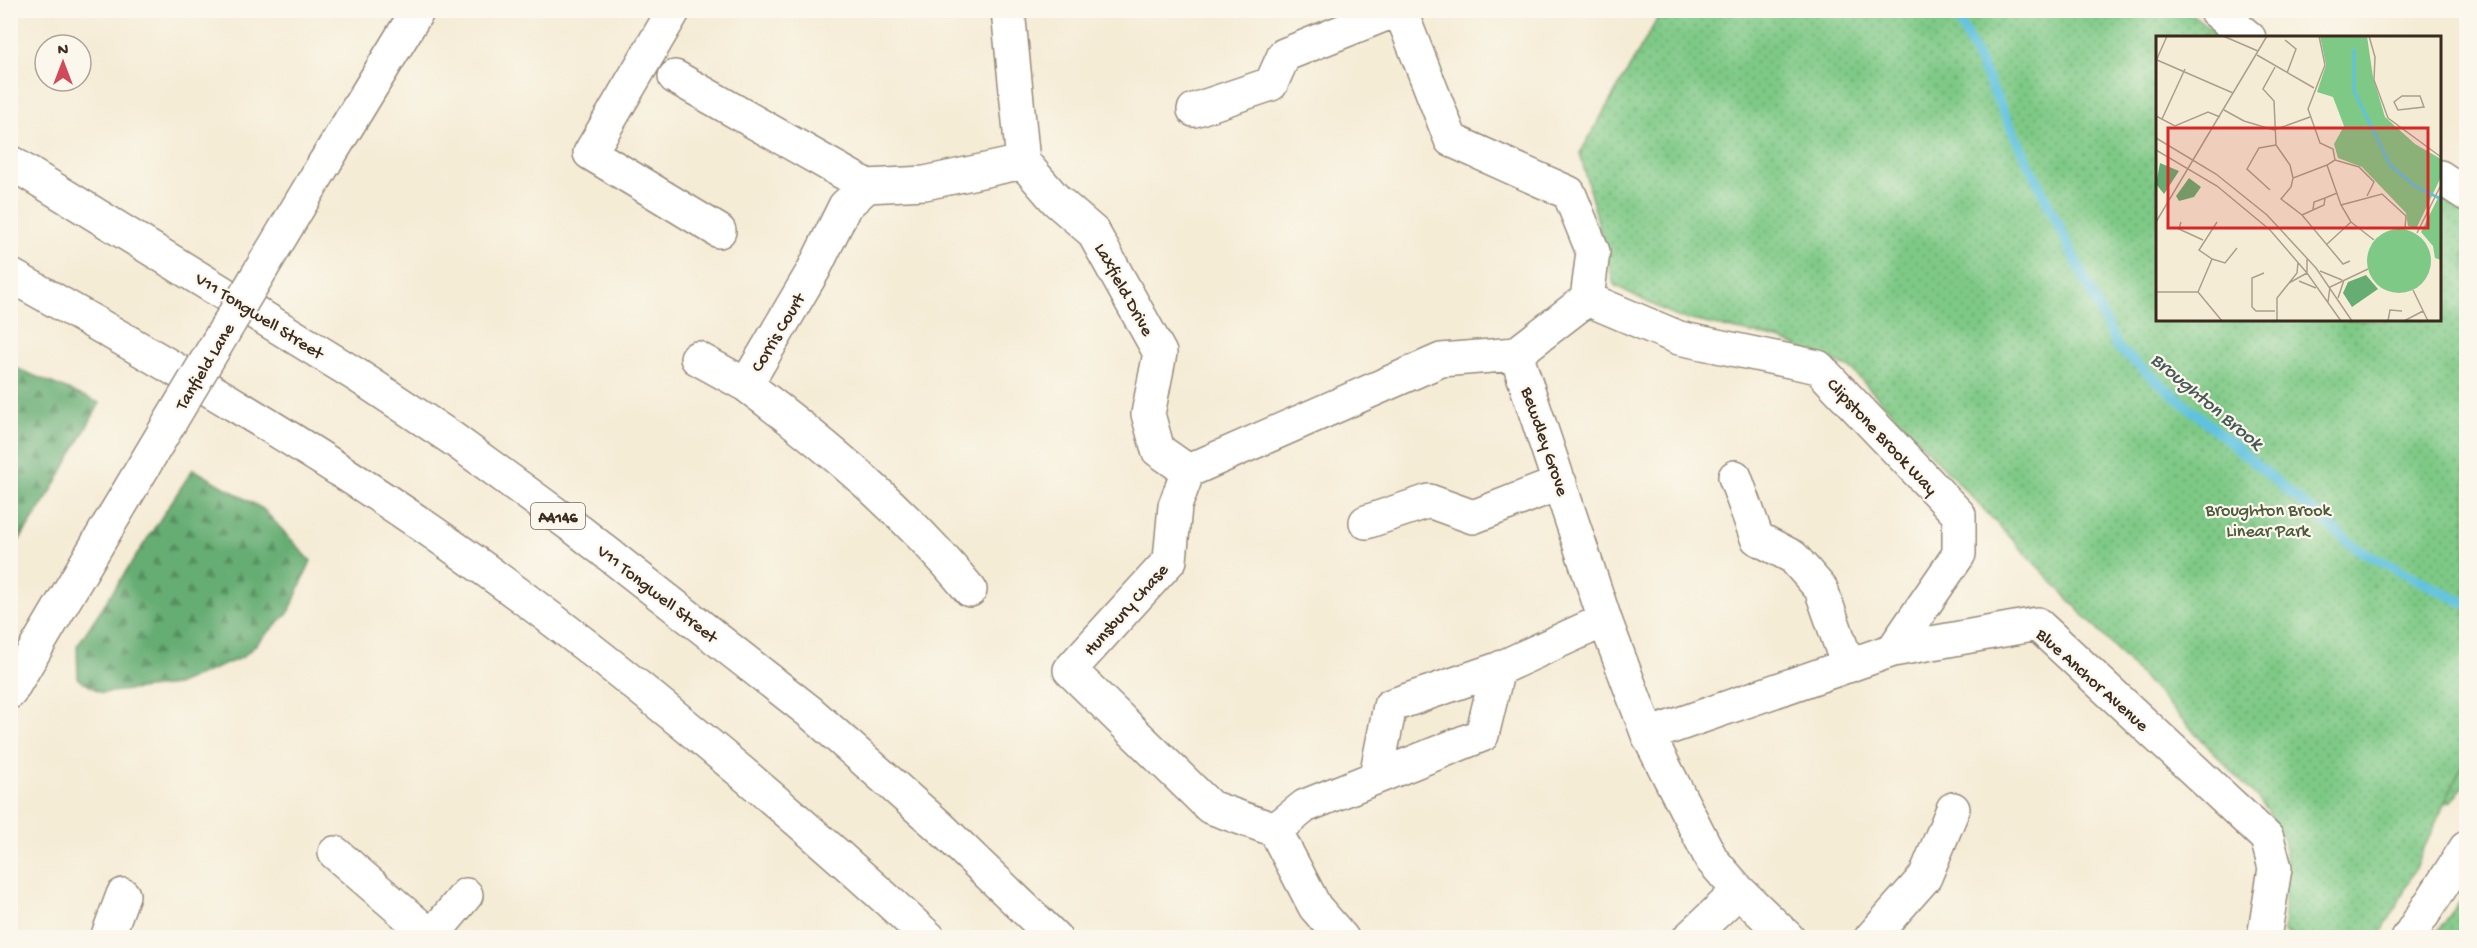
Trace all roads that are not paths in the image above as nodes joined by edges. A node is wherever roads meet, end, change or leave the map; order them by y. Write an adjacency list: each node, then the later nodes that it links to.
1 (418, 10): 29 (main road, Tanfield Lane, bridge)
2 (675, 10): 14 (main road)
3 (1398, 10): 8 (main road); 16 (main road)
4 (2214, 10): 6 (main road)
5 (1008, 11): 10 (main road)
6 (2246, 36)
7 (675, 76): 12 (main road)
8 (1194, 110)
9 (10, 162): 42 (main road, V11 Tongwell Street / A4146)
10 (1023, 162): 12 (main road); 20 (main road, Laxfield Drive)
11 (2441, 178): 13 (main road)
12 (867, 186): 19 (main road, Corris Court)
13 (2466, 194)
14 (719, 231)
15 (10, 275): 41 (main road)
16 (1587, 299): 17 (main road); 26 (main road, Clipstone Brook Way)
17 (1516, 354): 20 (main road); 22 (main road, Bewdley Grove)
18 (697, 358): 19 (main road)
19 (746, 385): 24 (main road, Corris Court)
20 (1188, 471): 33 (main road, Hunsbury Chase)
21 (1735, 477): 27 (main road)
22 (1560, 483): 23 (main road); 25 (main road, Bewdley Grove)
23 (1366, 522)
24 (970, 590)
25 (1605, 620): 28 (main road); 30 (main road, Bewdley Grove)
26 (1893, 650): 27 (main road, Blue Anchor Avenue); 47 (main road, Blue Anchor Avenue)
27 (1848, 666): 30 (main road, Blue Anchor Avenue)
28 (1498, 669): 31 (main road); 31 (main road)
29 (10, 692)
30 (1648, 735): 36 (main road, Bewdley Grove)
31 (1376, 776): 33 (main road)
32 (1953, 809): 46 (main road)
33 (1275, 830): 43 (main road)
34 (2466, 848): 48 (main road)
35 (335, 853): 39 (main road)
36 (1739, 891): 44 (main road); 45 (main road, Bewdley Grove)
37 (123, 895): 40 (main road)
38 (466, 895): 39 (main road)
39 (431, 937)
40 (107, 938)
41 (929, 938)
42 (1055, 938)
43 (1342, 938)
44 (1689, 938)
45 (1788, 938)
46 (1871, 938)
47 (2264, 938)
48 (2408, 938)

